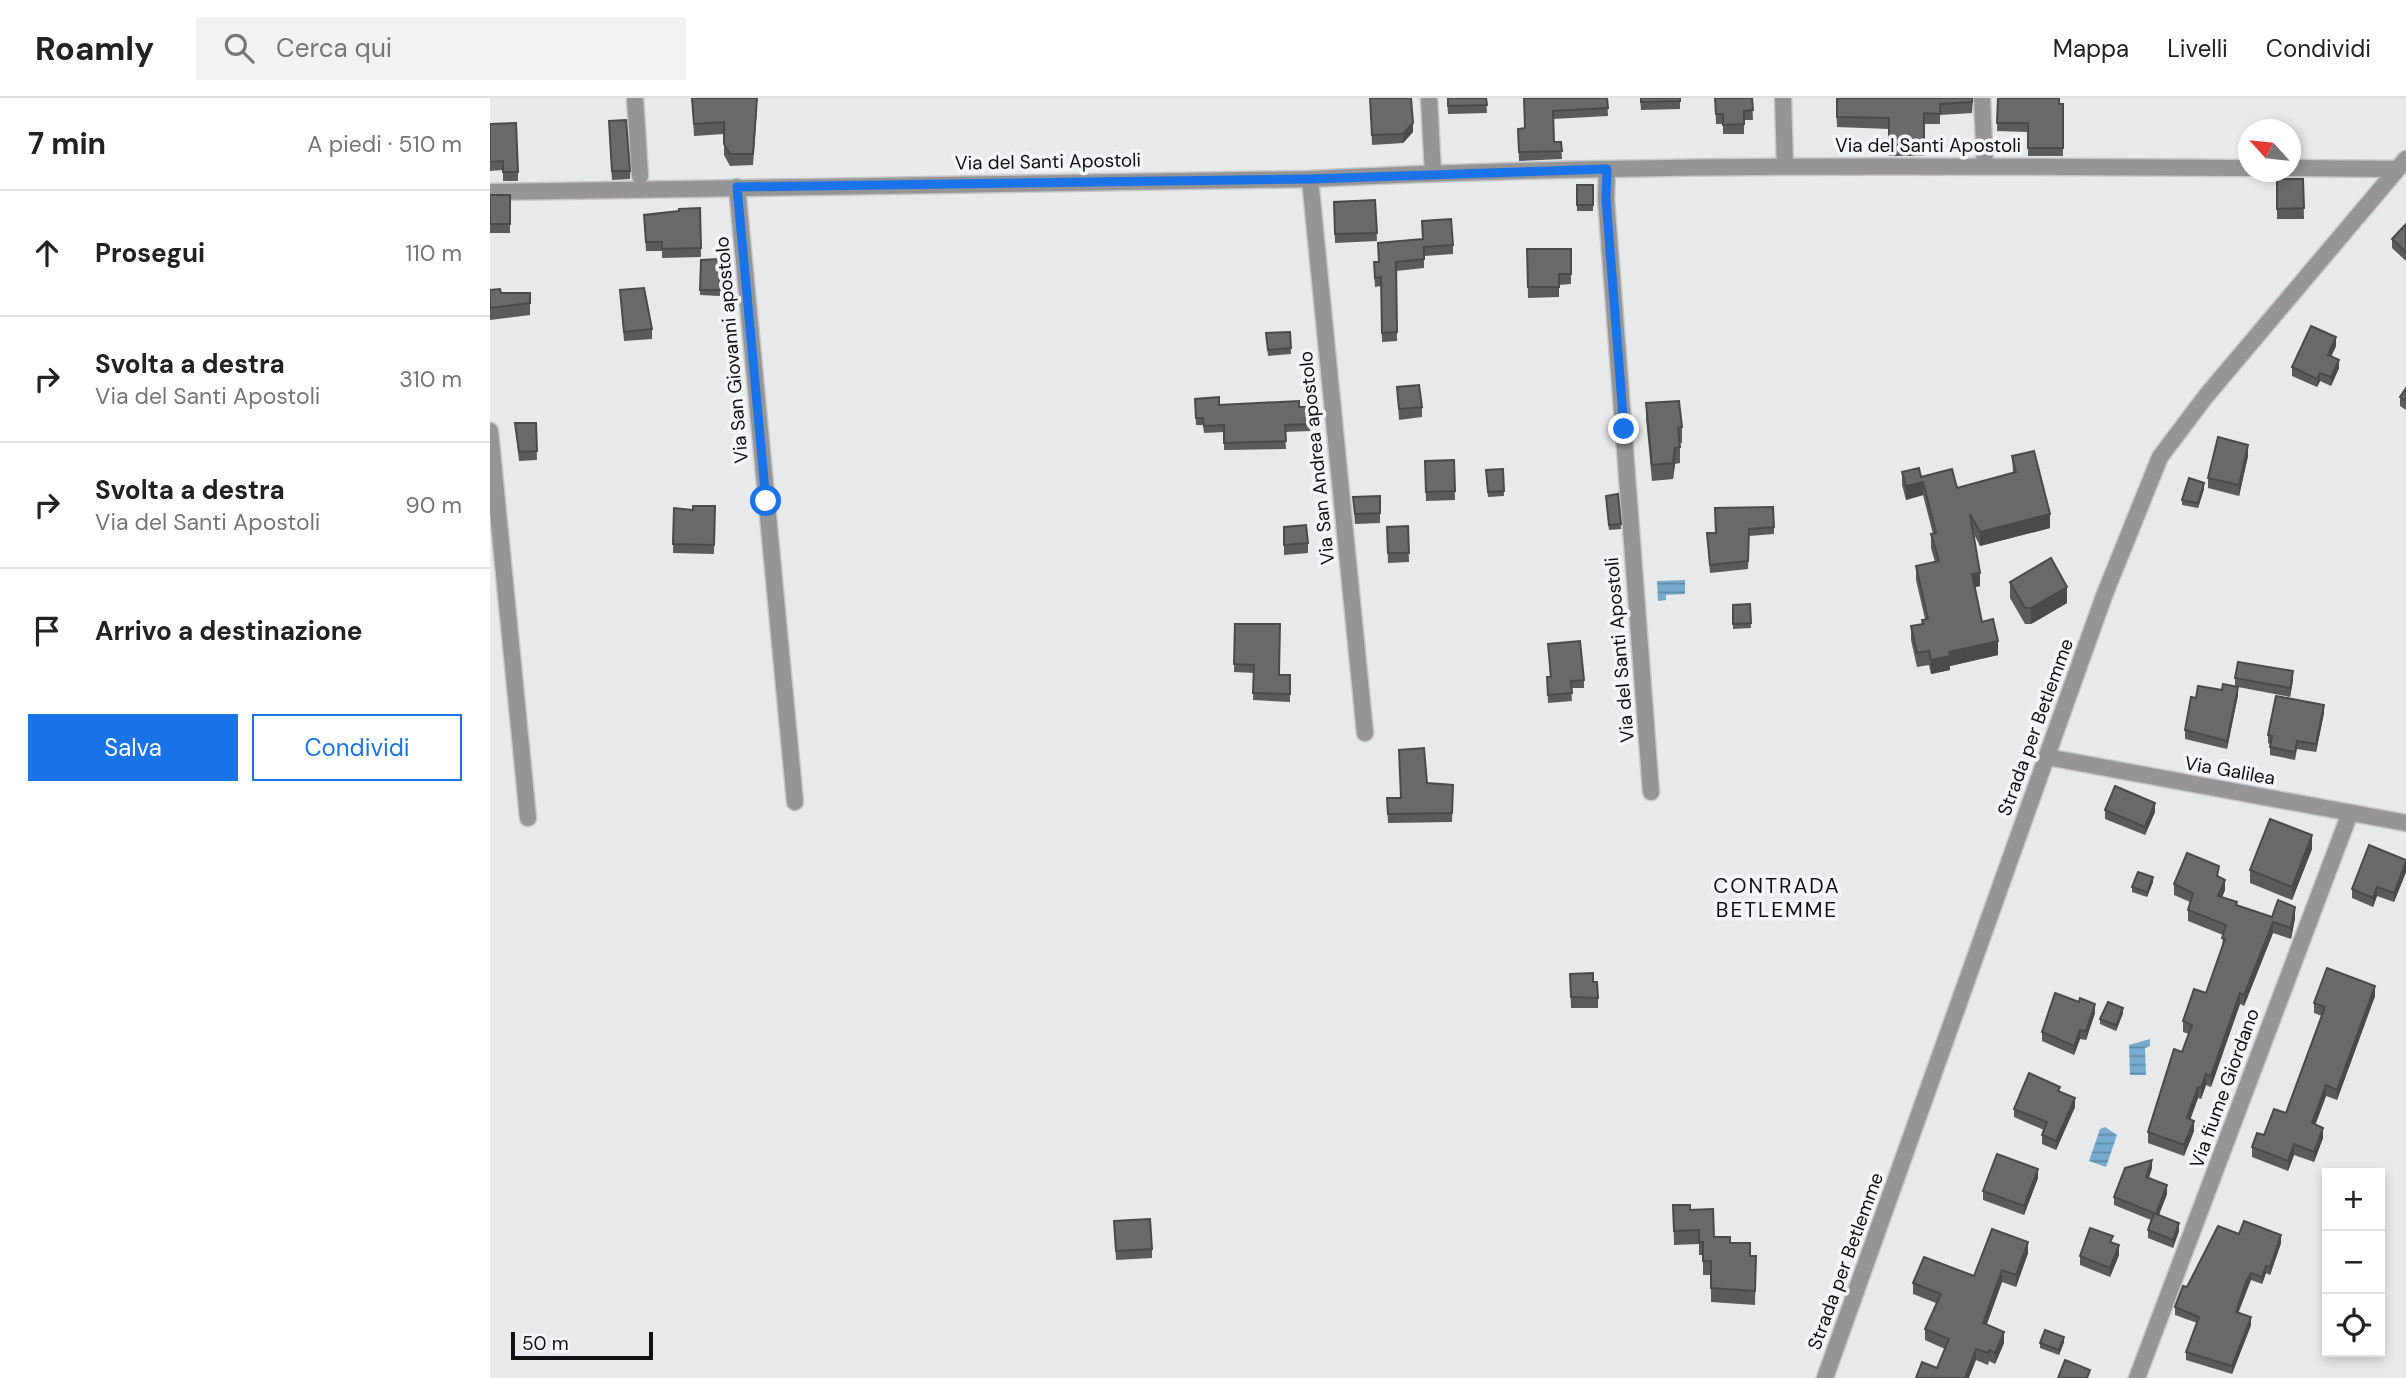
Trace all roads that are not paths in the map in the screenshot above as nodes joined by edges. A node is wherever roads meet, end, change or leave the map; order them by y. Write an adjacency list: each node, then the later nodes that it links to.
1 (635, 98): 12 (street)
2 (1429, 98): 11 (street)
3 (1783, 98): 6 (street)
4 (1982, 98): 7 (street)
5 (2401, 164): 10 (street); 18 (street, Strada per Betlemme)
6 (1785, 166): 7 (street, Via del Santi Apostoli); 9 (street, Via del Santi Apostoli)
7 (1986, 166): 8 (street, Via del Santi Apostoli)
8 (2238, 168)
9 (1607, 169): 11 (street, Via del Santi Apostoli); 19 (street, Via del Santi Apostoli)
10 (2301, 169)
11 (1433, 173): 13 (street, Via del Santi Apostoli)
12 (640, 176)
13 (1310, 179): 14 (street, Via del Santi Apostoli); 17 (street, Via San Andrea apostolo)
14 (737, 187): 15 (street, Via del Santi Apostoli); 20 (street, Via San Giovanni apostolo)
15 (490, 192)
16 (490, 432): 22 (street)
17 (1365, 733)
18 (2047, 758): 21 (street, Via Galilea); 24 (street, Strada per Betlemme)
19 (1651, 792)
20 (795, 802)
21 (2350, 813): 23 (street, Via Galilea); 25 (street, Via fiume Giordano)
22 (528, 818)
23 (2406, 823)
24 (1825, 1378)
25 (2137, 1378)

